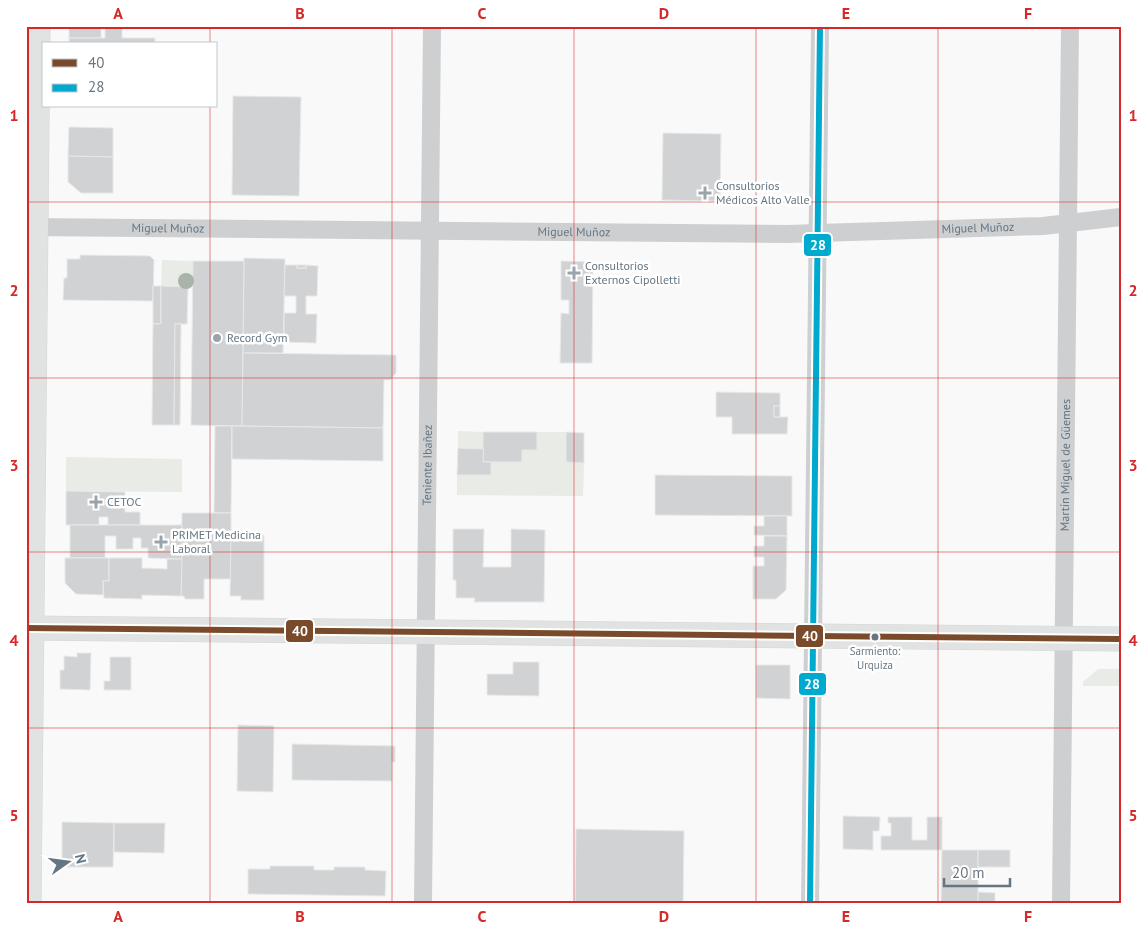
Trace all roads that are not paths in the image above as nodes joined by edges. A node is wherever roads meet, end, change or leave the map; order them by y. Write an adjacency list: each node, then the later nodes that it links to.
1 (38, 26): 7 (street)
2 (432, 26): 8 (street, Teniente Ibañez)
3 (820, 26): 9 (street)
4 (1070, 26): 6 (street, Martín Miguel de Güemes)
5 (1121, 217): 6 (street, Miguel Muñoz)
6 (1068, 224): 9 (street, Miguel Muñoz); 13 (street, Martín Miguel de Güemes)
7 (31, 228): 8 (street, Miguel Muñoz); 10 (street)
8 (430, 231): 9 (street, Miguel Muñoz); 11 (street, Teniente Ibañez)
9 (818, 234): 12 (street)
10 (29, 628): 11 (street); 15 (street)
11 (426, 632): 12 (street); 16 (street, Teniente Ibañez)
12 (813, 636): 13 (street); 17 (street)
13 (1064, 639): 14 (street); 18 (street, Martín Miguel de Güemes)
14 (1121, 639)
15 (29, 904)
16 (423, 904)
17 (810, 904)
18 (1061, 904)

